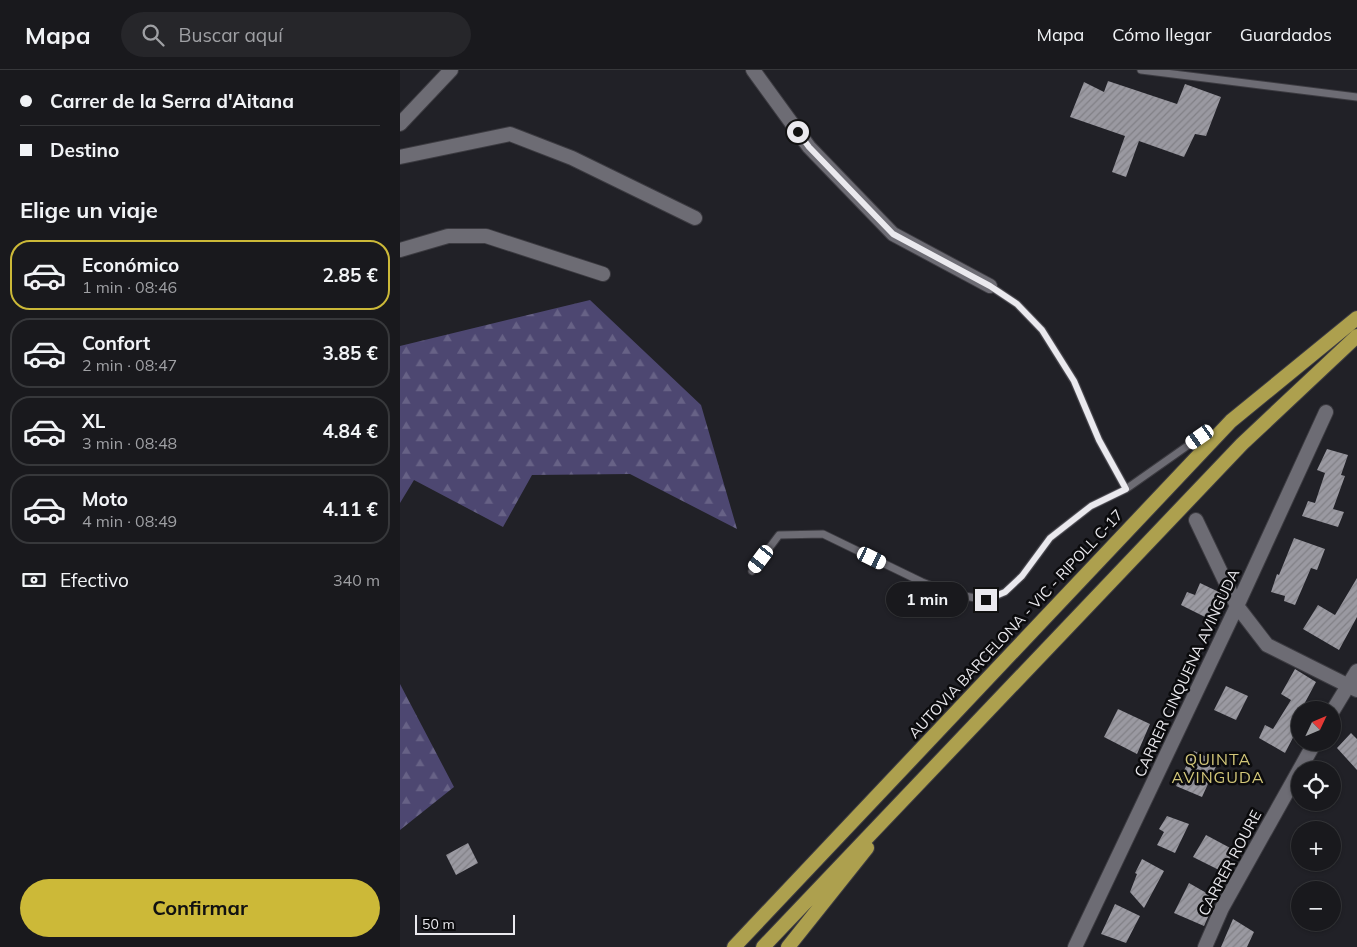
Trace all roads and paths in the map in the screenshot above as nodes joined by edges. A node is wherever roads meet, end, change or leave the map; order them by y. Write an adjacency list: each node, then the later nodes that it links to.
1 (450, 70): 5 (street)
2 (753, 70): 10 (street)
3 (1141, 70): 4 (lane)
4 (1357, 97)
5 (400, 124)
6 (400, 157): 7 (street)
7 (694, 218)
8 (400, 250): 9 (street)
9 (603, 274)
10 (990, 286): 15 (lane)
11 (1357, 318): 24 (highway, AUTOVIA BARCELONA - VIC - RIPOLL C-17)
12 (1357, 336): 23 (highway)
13 (1326, 412): 18 (street, CARRER CINQUENA AVINGUDA)
14 (1200, 437): 15 (lane)
15 (1126, 489): 17 (lane)
16 (1196, 520): 18 (street)
17 (752, 571)
18 (1237, 606): 20 (street); 27 (street, CARRER CINQUENA AVINGUDA)
19 (1357, 671): 20 (street)
20 (1352, 688): 21 (street)
21 (1341, 701)
22 (1310, 751): 28 (street, CARRER ROURE)
23 (923, 777): 25 (highway); 26 (highway)
24 (734, 947)
25 (763, 947)
26 (788, 947)
27 (1075, 947)
28 (1205, 947)

